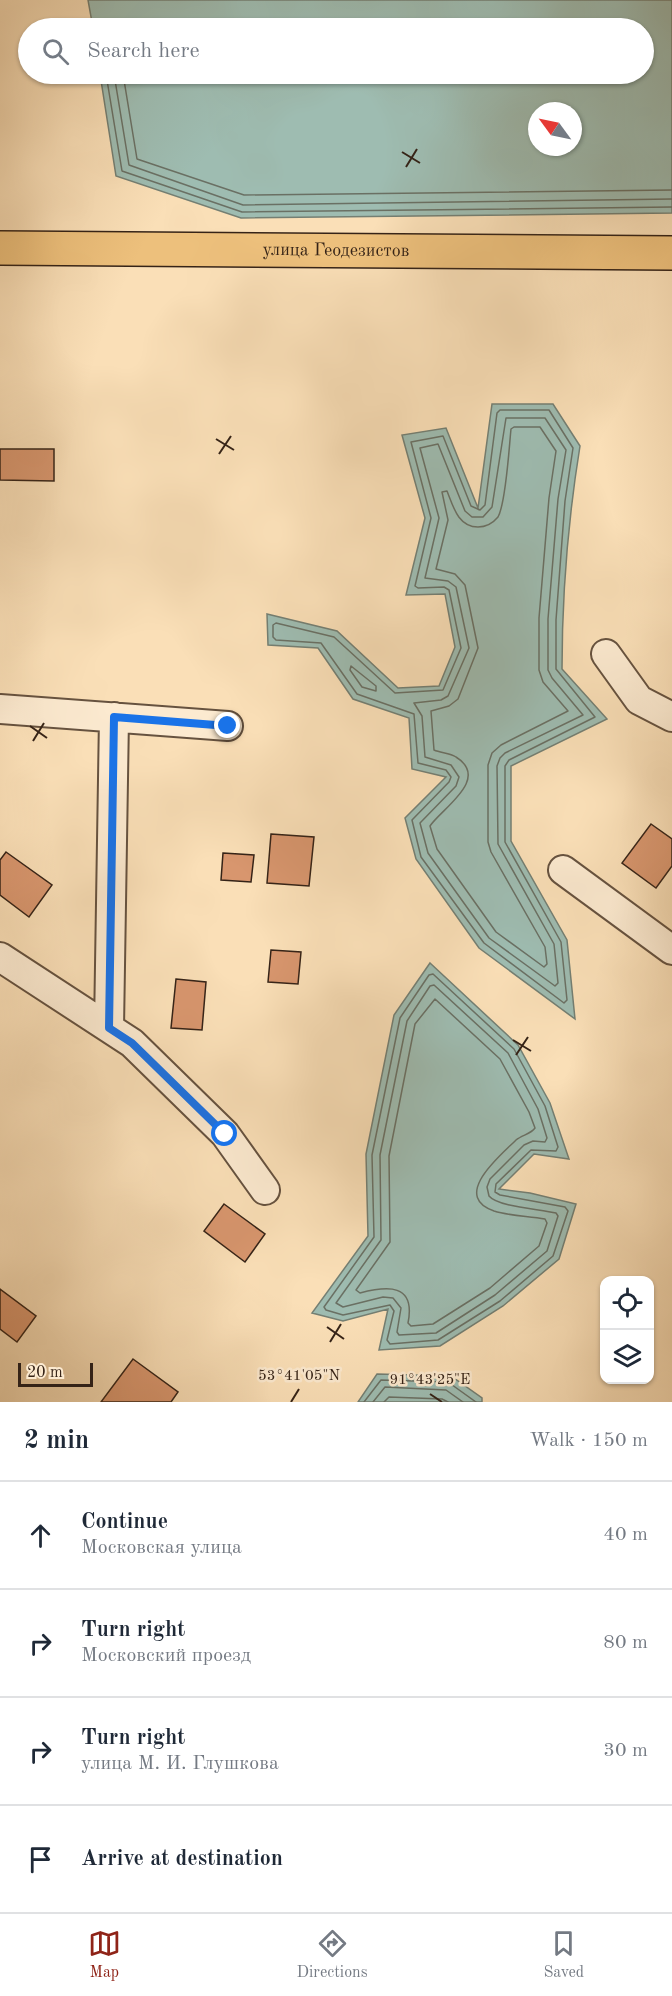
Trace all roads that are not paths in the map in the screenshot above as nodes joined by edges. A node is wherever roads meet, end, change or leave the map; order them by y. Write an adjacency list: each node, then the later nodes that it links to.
1 (0, 248): 2 (main road, улица Геодезистов)
2 (672, 253)
3 (606, 654): 6 (street)
4 (0, 710): 5 (street)
5 (114, 717): 7 (street); 11 (street)
6 (672, 717)
7 (228, 726)
8 (563, 870): 9 (street)
9 (672, 950)
10 (0, 957): 11 (street)
11 (109, 1028): 12 (street)
12 (265, 1190)

